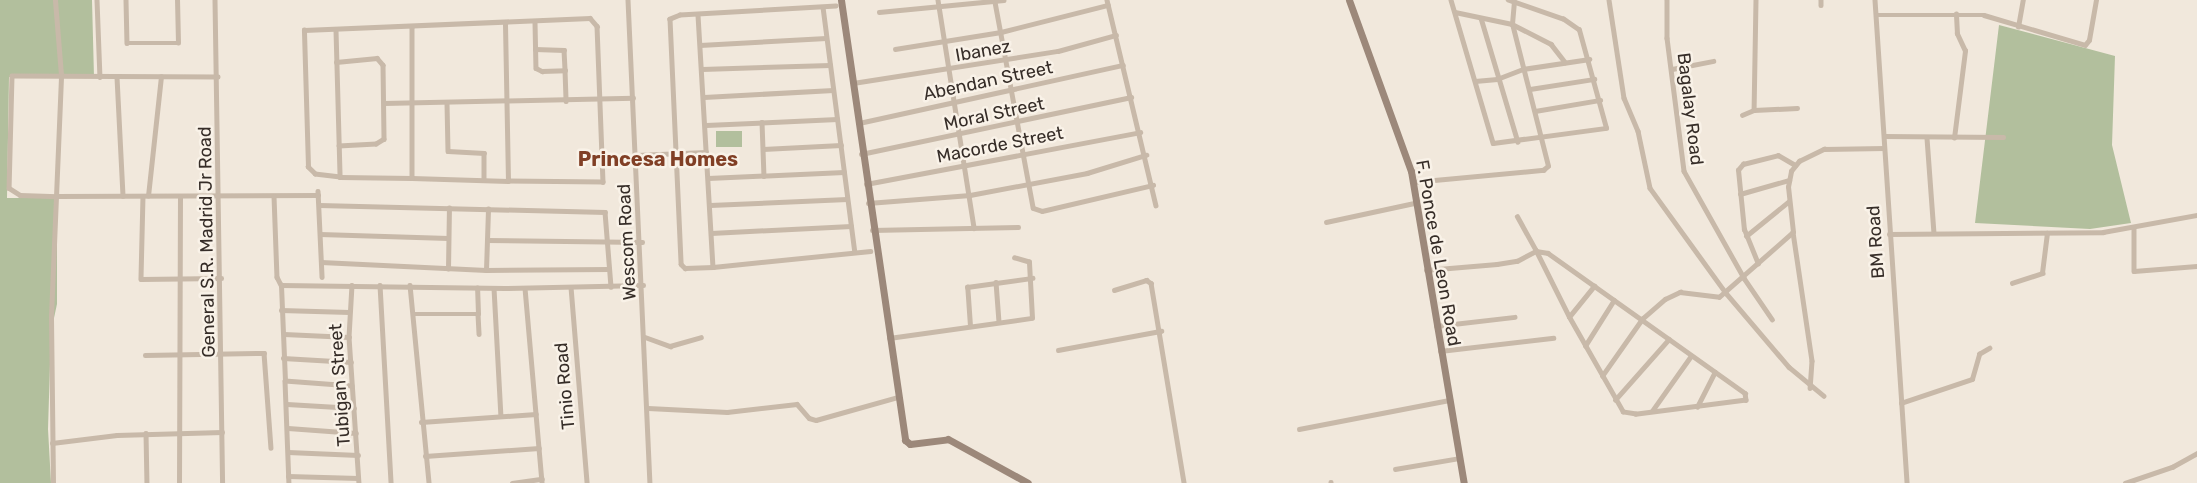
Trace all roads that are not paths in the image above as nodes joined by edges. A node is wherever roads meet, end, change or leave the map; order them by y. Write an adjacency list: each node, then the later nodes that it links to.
1 (55, 0): 54 (street)
2 (97, 0): 55 (street)
3 (126, 0): 4 (street)
4 (177, 0)
5 (215, 0): 58 (street, General S.R. Madrid Jr Road)
6 (628, 0): 68 (street, Wescom Road)
7 (938, 0): 22 (street)
8 (1003, 0): 18 (street)
9 (1349, 0): 114 (street, F. Ponce de Leon Road)
10 (1451, 0): 24 (street)
11 (1609, 0): 185 (street)
12 (1667, 0): 51 (street, Bagalay Road)
13 (1756, 0): 78 (street)
14 (1875, 0): 27 (street, BM Road)
15 (2023, 0): 32 (street)
16 (2096, 0): 32 (street)
17 (1511, 1): 31 (street); 42 (street)
18 (995, 2): 22 (street); 35 (street)
19 (838, 3): 21 (street); 62 (street)
20 (1107, 3): 35 (street); 36 (street)
21 (823, 7): 26 (street); 37 (street)
22 (939, 9): 23 (street); 38 (street)
23 (879, 12)
24 (1455, 12): 28 (street); 61 (street)
25 (1956, 14): 27 (street); 32 (street); 91 (street)
26 (698, 15): 39 (street); 99 (street)
27 (1875, 15): 88 (street, BM Road)
28 (1481, 18): 31 (street); 59 (street)
29 (535, 22): 30 (street); 40 (street); 69 (street)
30 (505, 24): 33 (street); 72 (street)
31 (1512, 24): 46 (street); 50 (street)
32 (2018, 27)
33 (412, 28): 34 (street); 74 (street)
34 (336, 30): 45 (street); 108 (street)
35 (1001, 32): 38 (street); 43 (street)
36 (1116, 35): 43 (street, Ibanez); 48 (street)
37 (826, 38): 39 (street); 47 (street)
38 (943, 41): 41 (street); 53 (street)
39 (700, 45): 49 (street)
40 (535, 49): 52 (street); 52 (street)
41 (895, 49)
42 (1589, 59): 46 (street); 60 (street)
43 (1006, 60): 53 (street, Ibanez); 65 (street)
44 (1713, 61): 51 (street)
45 (336, 62): 73 (street); 95 (street)
46 (1565, 62): 50 (street)
47 (830, 65): 49 (street); 64 (street)
48 (1123, 65): 65 (street, Abendan Street); 67 (street)
49 (702, 69): 66 (street)
50 (1523, 69): 59 (street); 63 (street)
51 (1672, 69): 169 (street, Bagalay Road)
52 (565, 70): 71 (street)
53 (948, 70): 62 (street, Ibanez); 76 (street)
54 (61, 75): 55 (street); 120 (street); 120 (street)
55 (100, 77): 56 (street)
56 (117, 77): 57 (street); 121 (street)
57 (161, 77): 58 (street); 122 (street)
58 (218, 77): 123 (street, General S.R. Madrid Jr Road)
59 (1497, 79): 61 (street); 93 (street)
60 (1594, 79): 63 (street); 70 (street)
61 (1475, 81): 93 (street)
62 (853, 83): 83 (street)
63 (1530, 89): 79 (street)
64 (833, 90): 66 (street); 81 (street)
65 (1012, 90): 76 (street, Abendan Street); 84 (street)
66 (704, 97): 85 (street)
67 (1131, 97): 84 (street, Moral Street); 86 (street)
68 (633, 98): 69 (street); 102 (street, Wescom Road)
69 (601, 100): 71 (street); 113 (street)
70 (1600, 100): 79 (street); 92 (street)
71 (566, 101): 72 (street)
72 (508, 102): 75 (street); 113 (street)
73 (384, 103): 74 (street); 95 (street)
74 (412, 103): 75 (street); 109 (street)
75 (447, 103): 111 (street)
76 (954, 103): 83 (street, Abendan Street); 87 (street)
77 (1797, 108): 78 (street)
78 (1754, 110): 80 (street)
79 (1535, 111): 92 (street)
80 (1742, 115)
81 (837, 119): 82 (street); 94 (street)
82 (762, 122): 85 (street); 97 (street)
83 (859, 123): 100 (street)
84 (1017, 123): 87 (street, Moral Street); 101 (street)
85 (706, 125): 98 (street)
86 (1140, 132): 101 (street, Macorde Street); 103 (street)
87 (960, 135): 100 (street, Moral Street); 105 (street)
88 (1884, 136): 90 (street); 96 (street, BM Road)
89 (2003, 136): 91 (street)
90 (1927, 138): 91 (street); 145 (street)
91 (1954, 138)
92 (1542, 139): 93 (street); 114 (street)
93 (1518, 142)
94 (841, 145): 97 (street); 106 (street)
95 (339, 147): 108 (street)
96 (1884, 148): 104 (street); 148 (street, BM Road)
97 (763, 149): 107 (street)
98 (706, 152): 99 (street); 110 (street)
99 (675, 153): 102 (street); 160 (street)
100 (861, 154): 116 (street)
101 (1023, 154): 105 (street, Macorde Street); 115 (street)
102 (636, 155): 153 (street, Wescom Road)
103 (1146, 155): 115 (street); 117 (street)
104 (1795, 165): 112 (street); 118 (street)
105 (965, 166): 116 (street, Macorde Street); 119 (street)
106 (844, 172): 107 (street); 126 (street)
107 (764, 176): 110 (street)
108 (340, 177): 109 (street)
109 (412, 178): 111 (street)
110 (708, 178): 131 (street)
111 (484, 180): 113 (street)
112 (1789, 180): 118 (street); 127 (street)
113 (508, 181)
114 (1413, 182): 129 (street, F. Ponce de Leon Road)
115 (1029, 183): 117 (street); 119 (street)
116 (866, 184): 128 (street)
117 (1153, 185): 132 (street)
118 (1740, 194): 149 (street)
119 (970, 195): 128 (street); 141 (street)
120 (57, 196): 121 (street); 241 (street)
121 (123, 196): 122 (street)
122 (146, 196): 125 (street); 170 (street)
123 (220, 196): 124 (street); 125 (street); 167 (street, General S.R. Madrid Jr Road)
124 (274, 196): 130 (street); 173 (street)
125 (180, 197): 170 (street)
126 (847, 199): 131 (street); 138 (street)
127 (1788, 202): 143 (street); 149 (street)
128 (868, 203): 142 (street)
129 (1415, 204): 137 (street); 165 (street, F. Ponce de Leon Road)
130 (319, 205): 133 (street); 147 (street)
131 (710, 205): 144 (street)
132 (1156, 205)
133 (449, 208): 134 (street); 150 (street)
134 (488, 209): 151 (street); 152 (street)
135 (2197, 215): 140 (street)
136 (1517, 217): 155 (street)
137 (1326, 222)
138 (851, 226): 144 (street); 156 (street)
139 (1018, 227): 141 (street)
140 (2134, 227): 146 (street); 161 (street)
141 (974, 228): 142 (street)
142 (872, 230): 204 (street)
143 (1793, 232): 159 (street); 221 (street)
144 (711, 233): 160 (street)
145 (1934, 233): 146 (street); 148 (street)
146 (2047, 233): 172 (street)
147 (320, 234): 150 (street); 158 (street)
148 (1889, 234): 226 (street, BM Road)
149 (1746, 236): 159 (street)
150 (448, 238): 162 (street)
151 (487, 240): 152 (street); 164 (street)
152 (606, 240): 153 (street); 163 (street)
153 (642, 242): 177 (street, Wescom Road)
154 (870, 251): 156 (street)
155 (1536, 251): 165 (street); 178 (street); 192 (street)
156 (855, 252): 160 (street)
157 (1015, 258): 168 (street)
158 (321, 262): 162 (street); 166 (street)
159 (1758, 264): 169 (street)
160 (713, 267)
161 (2197, 267)
162 (448, 269): 164 (street)
163 (609, 269): 164 (street); 180 (street)
164 (486, 270)
165 (1426, 270): 197 (street, F. Ponce de Leon Road)
166 (322, 277)
167 (221, 278): 170 (street); 212 (street, General S.R. Madrid Jr Road)
168 (1032, 278): 171 (street); 195 (street)
169 (1744, 278): 185 (street); 194 (street, Bagalay Road)
170 (181, 279): 211 (street)
171 (996, 282): 195 (street); 196 (street)
172 (2012, 283)
173 (281, 285): 174 (street); 187 (street)
174 (352, 285): 175 (street); 188 (street, Tubigan Street)
175 (380, 285): 176 (street); 258 (street)
176 (410, 285): 181 (street); 189 (street)
177 (643, 285): 180 (street); 202 (street, Wescom Road)
178 (1594, 286): 186 (street); 192 (street)
179 (571, 287): 180 (street); 183 (street); 261 (street, Tinio Road)
180 (611, 287)
181 (477, 288): 182 (street); 190 (street)
182 (494, 288): 183 (street); 233 (street)
183 (525, 288): 232 (street)
184 (1114, 290): 198 (street)
185 (1726, 293): 193 (street); 221 (street)
186 (1614, 300): 193 (street); 207 (street)
187 (282, 310): 188 (street); 199 (street)
188 (349, 312): 201 (street, Tubigan Street)
189 (413, 314): 190 (street); 234 (street)
190 (478, 314): 200 (street)
191 (1514, 317): 197 (street)
192 (1569, 317): 207 (street)
193 (1642, 319): 206 (street); 218 (street)
194 (1772, 319)
195 (999, 322): 196 (street)
196 (970, 326): 204 (street)
197 (1436, 326): 210 (street, F. Ponce de Leon Road)
198 (1161, 331): 209 (street); 264 (street)
199 (284, 334): 201 (street); 215 (street)
200 (479, 334)
201 (349, 337): 216 (street, Tubigan Street)
202 (645, 337): 203 (street); 230 (street, Wescom Road)
203 (701, 337)
204 (888, 338): 223 (street)
205 (1553, 338): 210 (street)
206 (1669, 339): 214 (street); 225 (street)
207 (1585, 346): 218 (street)
208 (1989, 348): 226 (street)
209 (1058, 350)
210 (1440, 351): 224 (street, F. Ponce de Leon Road)
211 (179, 354): 212 (street); 213 (street); 237 (street)
212 (222, 354): 238 (street, General S.R. Madrid Jr Road); 242 (street)
213 (145, 355)
214 (1691, 356): 217 (street); 231 (street)
215 (283, 358): 216 (street); 219 (street)
216 (351, 362): 220 (street, Tubigan Street)
217 (1714, 372): 228 (street); 228 (street)
218 (1602, 376): 225 (street)
219 (285, 381): 220 (street); 227 (street)
220 (352, 386): 229 (street, Tubigan Street)
221 (1810, 388): 222 (street)
222 (1824, 396)
223 (898, 397): 230 (street); 263 (street)
224 (1450, 400): 236 (street); 248 (street, F. Ponce de Leon Road)
225 (1616, 400): 231 (street)
226 (1901, 403): 266 (street, BM Road)
227 (286, 404): 229 (street); 235 (street)
228 (1697, 407): 231 (street)
229 (354, 408): 240 (street, Tubigan Street)
230 (648, 408): 262 (street, Wescom Road)
231 (1652, 411)
232 (536, 414): 233 (street); 243 (street)
233 (501, 416): 234 (street)
234 (421, 422): 247 (street)
235 (288, 428): 240 (street); 244 (street)
236 (1299, 429)
237 (180, 432): 238 (street); 239 (street); 255 (street)
238 (222, 432): 256 (street, General S.R. Madrid Jr Road)
239 (146, 433): 241 (street); 254 (street)
240 (356, 433): 246 (street, Tubigan Street)
241 (52, 443): 253 (street)
242 (271, 448)
243 (539, 448): 247 (street); 252 (street)
244 (288, 452): 246 (street); 250 (street)
245 (2197, 453): 267 (street)
246 (358, 455): 251 (street, Tubigan Street)
247 (425, 456): 259 (street)
248 (1460, 458): 249 (street); 265 (street, F. Ponce de Leon Road)
249 (1395, 469)
250 (288, 476): 251 (street); 257 (street)
251 (358, 481)
252 (542, 481): 260 (street)
253 (53, 483)
254 (147, 483)
255 (179, 483)
256 (223, 483)
257 (289, 483)
258 (391, 483)
259 (429, 483)
260 (512, 483)
261 (587, 483)
262 (650, 483)
263 (1029, 483)
264 (1184, 483)
265 (1464, 483)
266 (1907, 483)
267 (2125, 483)

